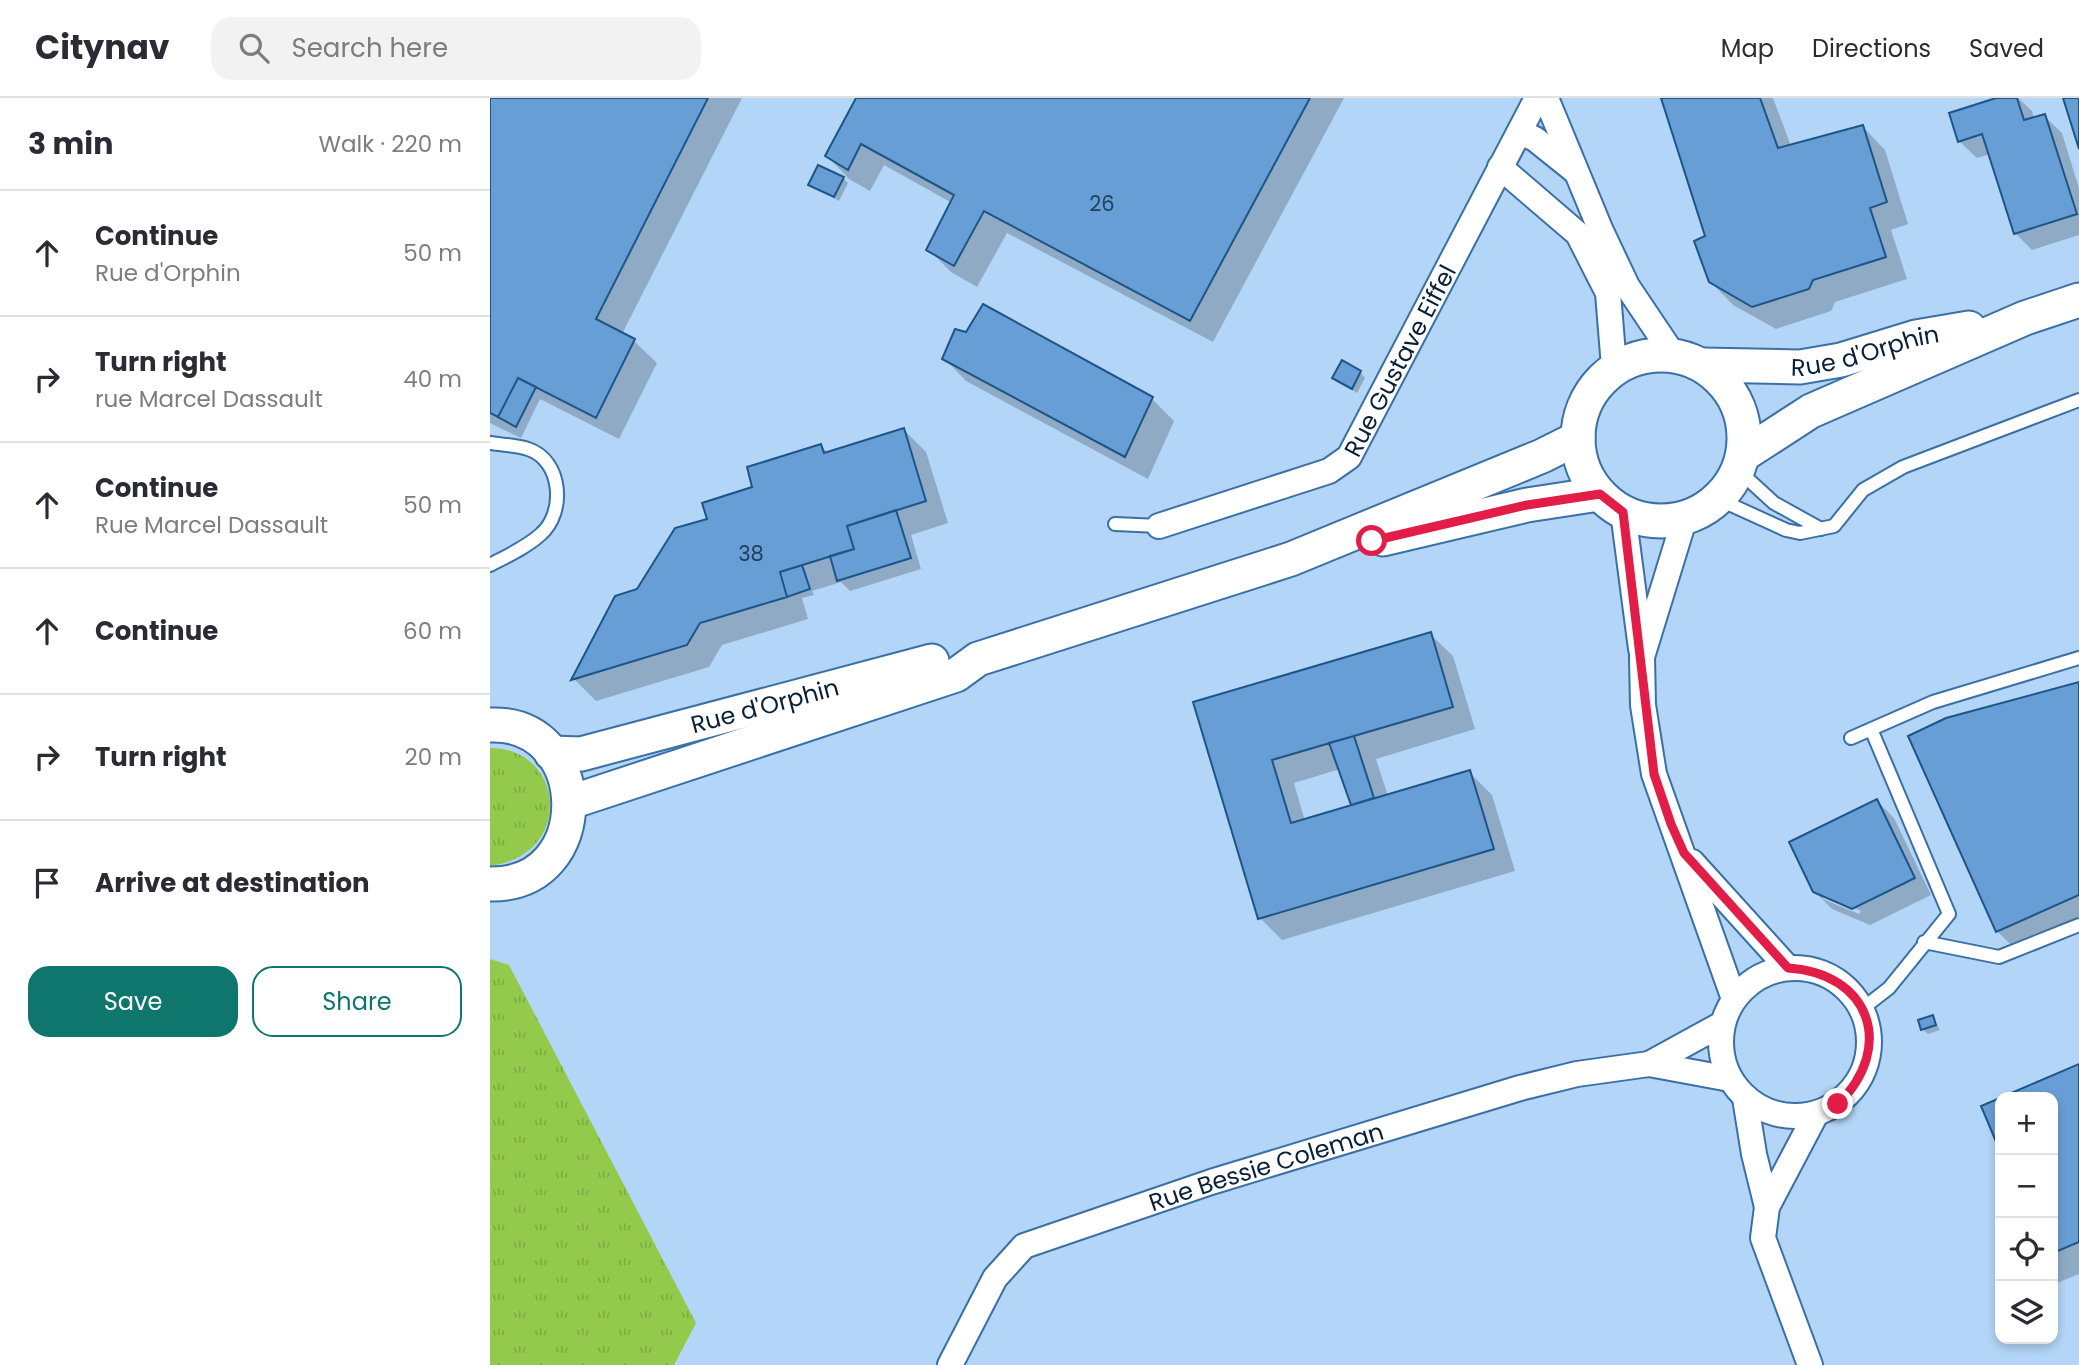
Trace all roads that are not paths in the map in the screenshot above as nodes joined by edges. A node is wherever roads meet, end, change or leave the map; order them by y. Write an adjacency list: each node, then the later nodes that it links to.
1 (1537, 98): 3 (street, Rue Gustave Eiffel)
2 (1546, 98): 5 (street)
3 (1520, 132): 4 (street, Rue Gustave Eiffel); 5 (street)
4 (1500, 167): 6 (street, Rue Gustave Eiffel); 7 (street)
5 (1575, 172): 10 (street)
6 (1485, 198): 7 (street); 20 (street, Rue Gustave Eiffel)
7 (1541, 205): 11 (street)
8 (2079, 300): 9 (main road, Rue d'Orphin)
9 (2025, 318): 10 (main road, Rue d'Orphin); 15 (main road, Rue d'Orphin)
10 (1688, 361): 11 (main road); 15 (main road)
11 (1614, 367): 13 (main road)
12 (2079, 400): 21 (lane)
13 (1578, 438): 17 (main road); 22 (main road, Rue d'Orphin)
14 (490, 443): 23 (lane)
15 (1740, 463): 16 (main road); 21 (lane)
16 (1718, 499): 18 (main road); 21 (lane)
17 (1611, 503): 18 (main road); 22 (main road, Rue d'Orphin); 24 (street)
18 (1685, 517): 24 (street)
19 (1115, 524): 20 (lane)
20 (1159, 526)
21 (1821, 529)
22 (1292, 558): 26 (main road, Rue d'Orphin)
23 (490, 565)
24 (1642, 657): 32 (street)
25 (2079, 658): 28 (lane)
26 (978, 659): 30 (main road, Rue d'Orphin); 31 (main road, Rue d'Orphin)
27 (490, 725): 30 (main road)
28 (1871, 729): 29 (lane); 35 (lane)
29 (1851, 737)
30 (551, 753): 31 (main road)
31 (571, 802): 33 (main road)
32 (1684, 853): 36 (street); 37 (street)
33 (490, 884)
34 (2079, 925): 35 (lane)
35 (1924, 942): 38 (lane)
36 (1788, 968): 37 (street); 38 (street)
37 (1734, 999): 39 (street)
38 (1861, 1009): 43 (street)
39 (1722, 1024): 40 (street); 41 (street)
40 (1649, 1064): 41 (street); 45 (street, Rue Bessie Coleman)
41 (1730, 1079): 42 (street)
42 (1745, 1098): 43 (street); 44 (street)
43 (1816, 1114): 44 (street)
44 (1767, 1207): 46 (street)
45 (950, 1365)
46 (1810, 1365)

